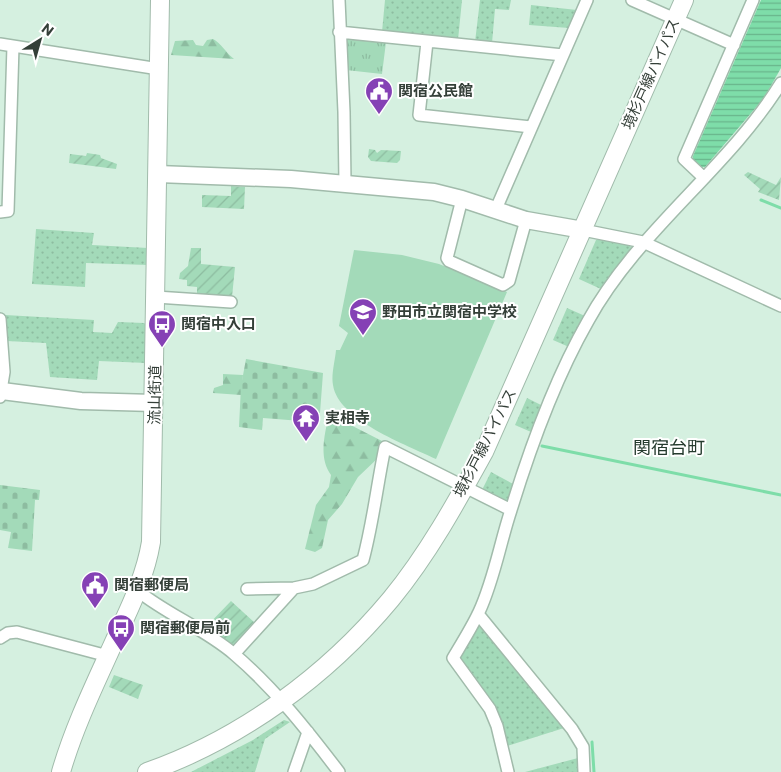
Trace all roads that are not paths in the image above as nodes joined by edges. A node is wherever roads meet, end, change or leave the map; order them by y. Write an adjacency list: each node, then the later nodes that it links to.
1 (160, 0): 14 (main road, 流山街道)
2 (339, 0): 8 (street)
3 (587, 0): 13 (street)
4 (632, 0): 7 (street)
5 (684, 0): 7 (main road, 境杉戸線バイパス)
6 (753, 0): 11 (street)
7 (676, 19): 11 (street); 24 (main road, 境杉戸線バイパス)
8 (339, 32): 9 (street); 19 (street)
9 (427, 42): 13 (street); 16 (street)
10 (0, 44): 12 (street)
11 (734, 44): 18 (street)
12 (13, 46): 14 (street); 22 (street)
13 (563, 55): 16 (street)
14 (159, 69): 17 (main road, 流山街道)
15 (781, 83): 18 (street)
16 (531, 127): 21 (street)
17 (158, 174): 19 (street); 26 (main road, 流山街道)
18 (703, 178): 25 (street)
19 (345, 183): 20 (street)
20 (462, 198): 21 (street); 23 (street)
21 (496, 209): 23 (street)
22 (0, 212)
23 (526, 220): 24 (street)
24 (582, 230): 25 (street); 32 (main road, 境杉戸線バイパス)
25 (643, 242): 28 (street); 33 (street)
26 (156, 297): 27 (street); 31 (main road, 流山街道)
27 (231, 302)
28 (781, 306)
29 (0, 319): 30 (street)
30 (1, 395): 31 (street)
31 (154, 403): 36 (main road, 流山街道)
32 (464, 488): 33 (street); 34 (street); 41 (main road, 境杉戸線バイパス)
33 (511, 510): 37 (street)
34 (294, 588): 35 (street); 39 (street)
35 (247, 590)
36 (138, 591): 39 (street); 40 (main road, 流山街道)
37 (478, 614): 43 (street); 48 (street)
38 (0, 638): 40 (street)
39 (234, 654): 41 (street)
40 (108, 656): 44 (main road, 流山街道)
41 (281, 701): 42 (street); 45 (main road, 境杉戸線バイパス)
42 (308, 732): 46 (street); 47 (street)
43 (506, 771)
44 (61, 772)
45 (147, 772)
46 (294, 772)
47 (339, 772)
48 (584, 772)

